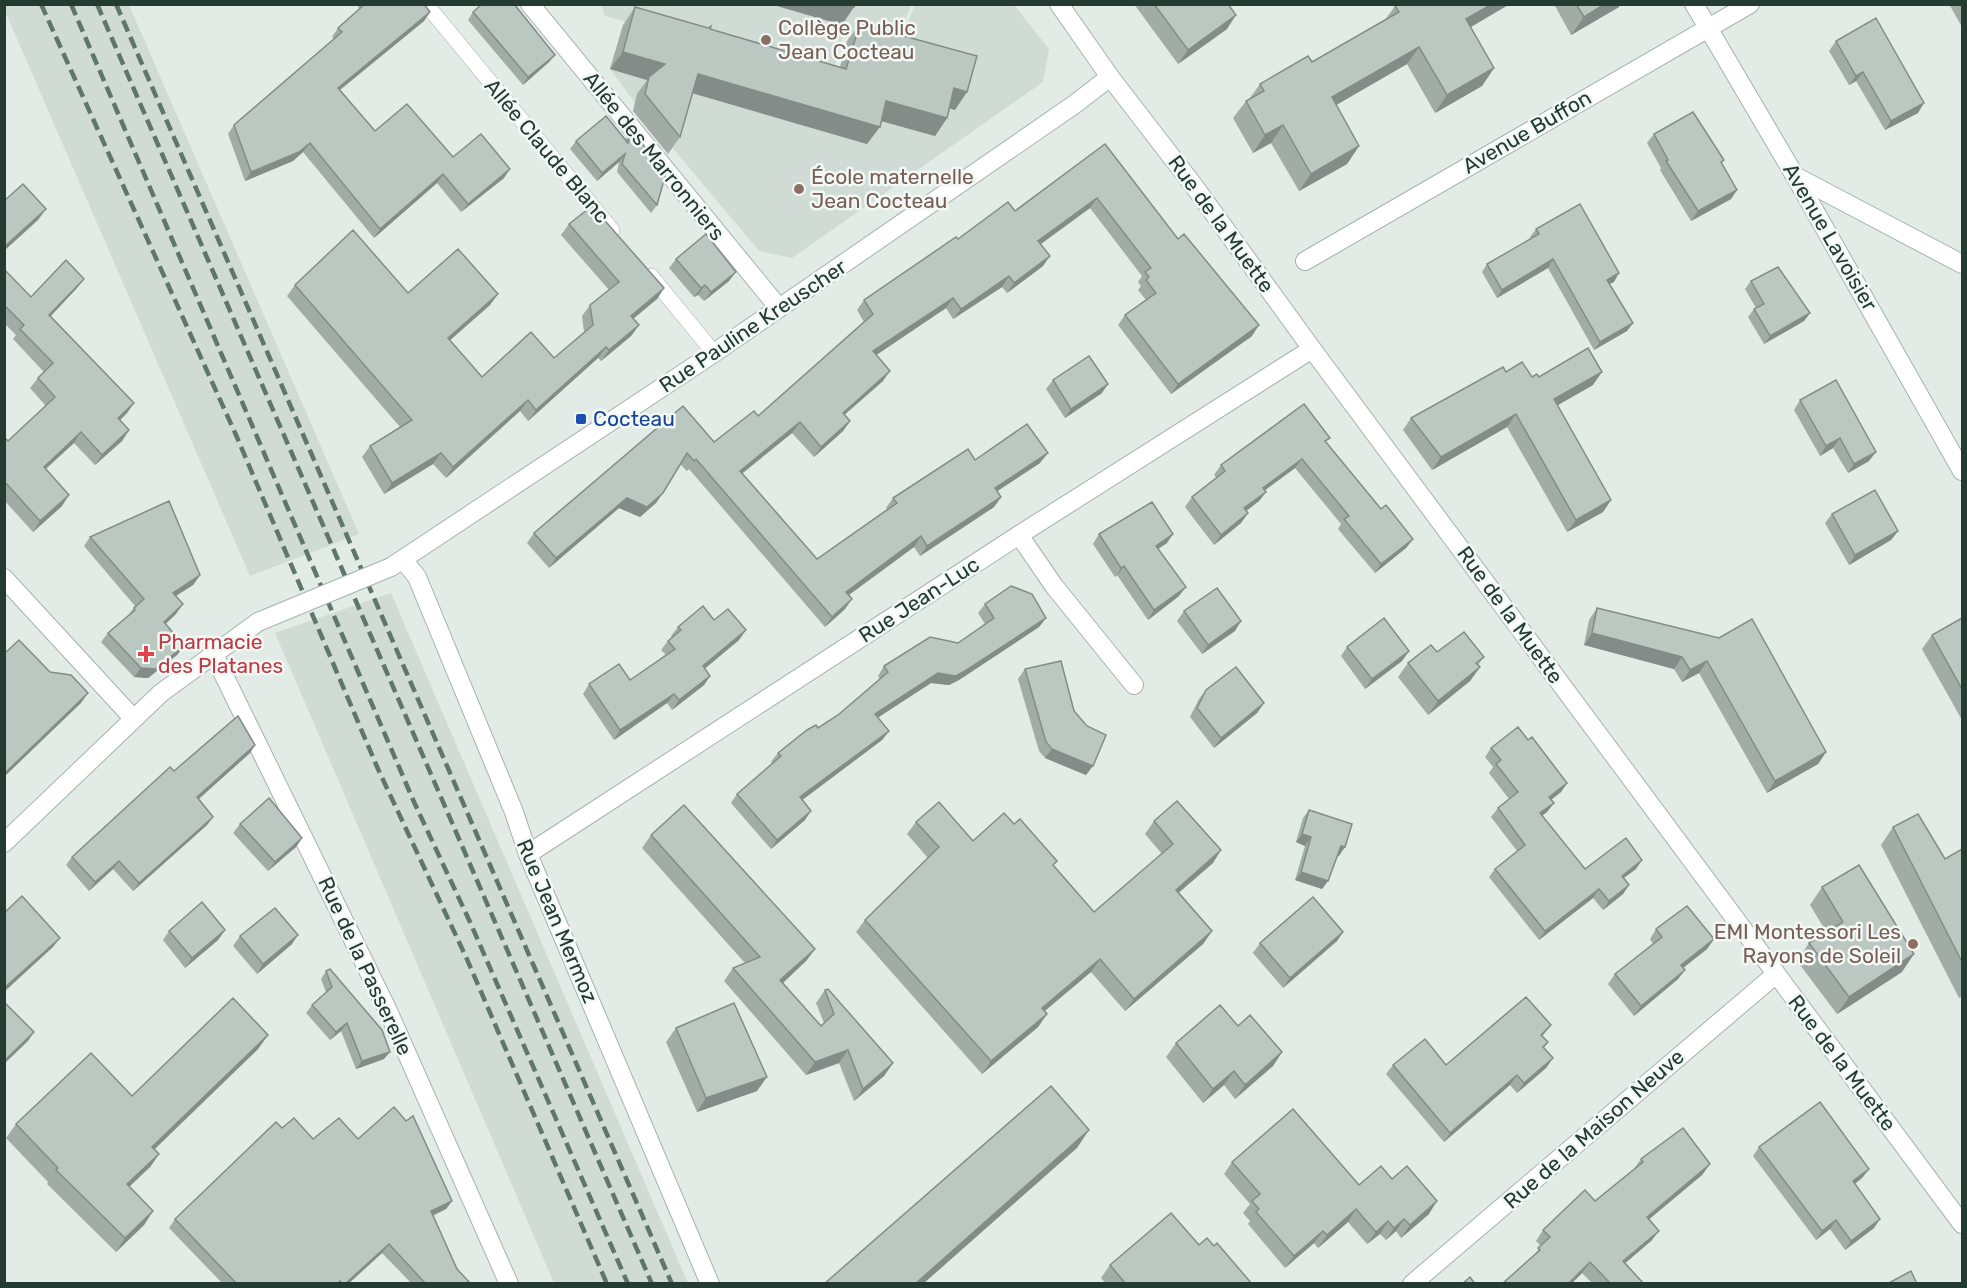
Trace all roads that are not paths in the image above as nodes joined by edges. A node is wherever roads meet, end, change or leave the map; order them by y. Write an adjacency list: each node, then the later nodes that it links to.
1 (426, 4): 9 (lane, Allée Claude Blanc)
2 (530, 4): 13 (street, Allée des Marronniers)
3 (1059, 4): 7 (street, Rue de la Muette)
4 (1694, 4): 6 (street, Avenue Lavoisier)
5 (1750, 4): 6 (street, Avenue Buffon)
6 (1707, 28): 8 (street, Avenue Lavoisier); 11 (street, Avenue Buffon)
7 (1110, 77): 13 (street, Rue Pauline Kreuscher); 14 (street, Rue de la Muette)
8 (1795, 176): 12 (street); 16 (street, Avenue Lavoisier)
9 (623, 243)
10 (638, 261): 15 (lane)
11 (1305, 261)
12 (1962, 264)
13 (779, 308): 15 (street, Rue Pauline Kreuscher)
14 (1312, 349): 17 (street, Rue Jean-Luc); 25 (street, Rue de la Muette)
15 (714, 353): 18 (street, Rue Pauline Kreuscher)
16 (1962, 471)
17 (1019, 535): 21 (street); 24 (street, Rue Jean-Luc)
18 (398, 564): 20 (street, Rue Pauline Kreuscher, bridge); 24 (street, Rue Jean Mermoz)
19 (4, 578): 22 (street)
20 (213, 653): 22 (street, Rue Pauline Kreuscher); 27 (street, Rue de la Passerelle)
21 (1134, 685)
22 (132, 717): 23 (street, Rue Pauline Kreuscher)
23 (4, 843)
24 (528, 854): 28 (street, Rue Jean Mermoz)
25 (1776, 974): 26 (street, Rue de la Muette); 29 (street, Rue de la Maison Neuve)
26 (1962, 1224)
27 (509, 1284)
28 (710, 1284)
29 (1412, 1284)

